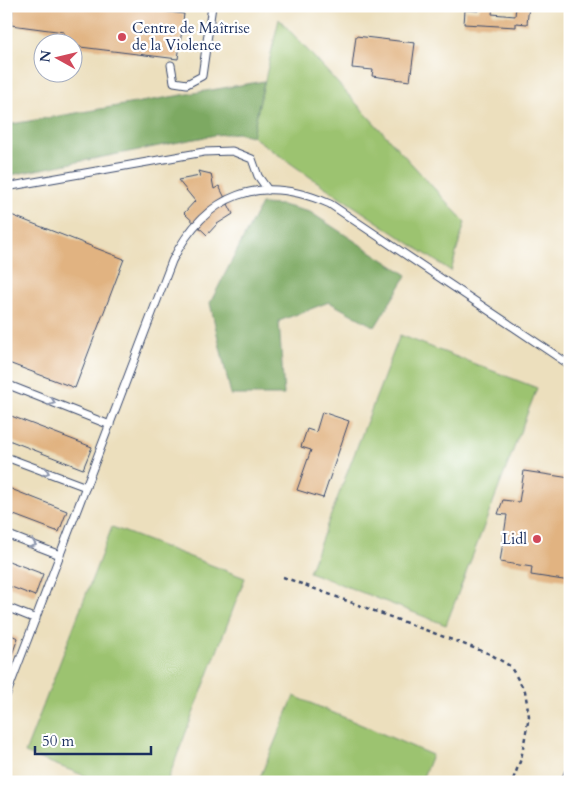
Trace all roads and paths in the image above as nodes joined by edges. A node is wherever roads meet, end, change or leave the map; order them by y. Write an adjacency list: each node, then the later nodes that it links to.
1 (212, 6): 2 (lane)
2 (171, 65)
3 (6, 187): 4 (lane)
4 (268, 190): 5 (lane); 7 (lane)
5 (570, 365)
6 (6, 384): 7 (lane, one-way to 7)
7 (110, 425): 9 (lane)
8 (6, 457): 9 (lane, one-way to 9)
9 (86, 487): 11 (lane)
10 (6, 534): 11 (lane, one-way to 11)
11 (60, 555): 14 (lane)
12 (283, 577): 17 (path)
13 (6, 608): 14 (lane)
14 (36, 619): 15 (lane)
15 (9, 681): 16 (lane)
16 (6, 696)
17 (512, 782)

